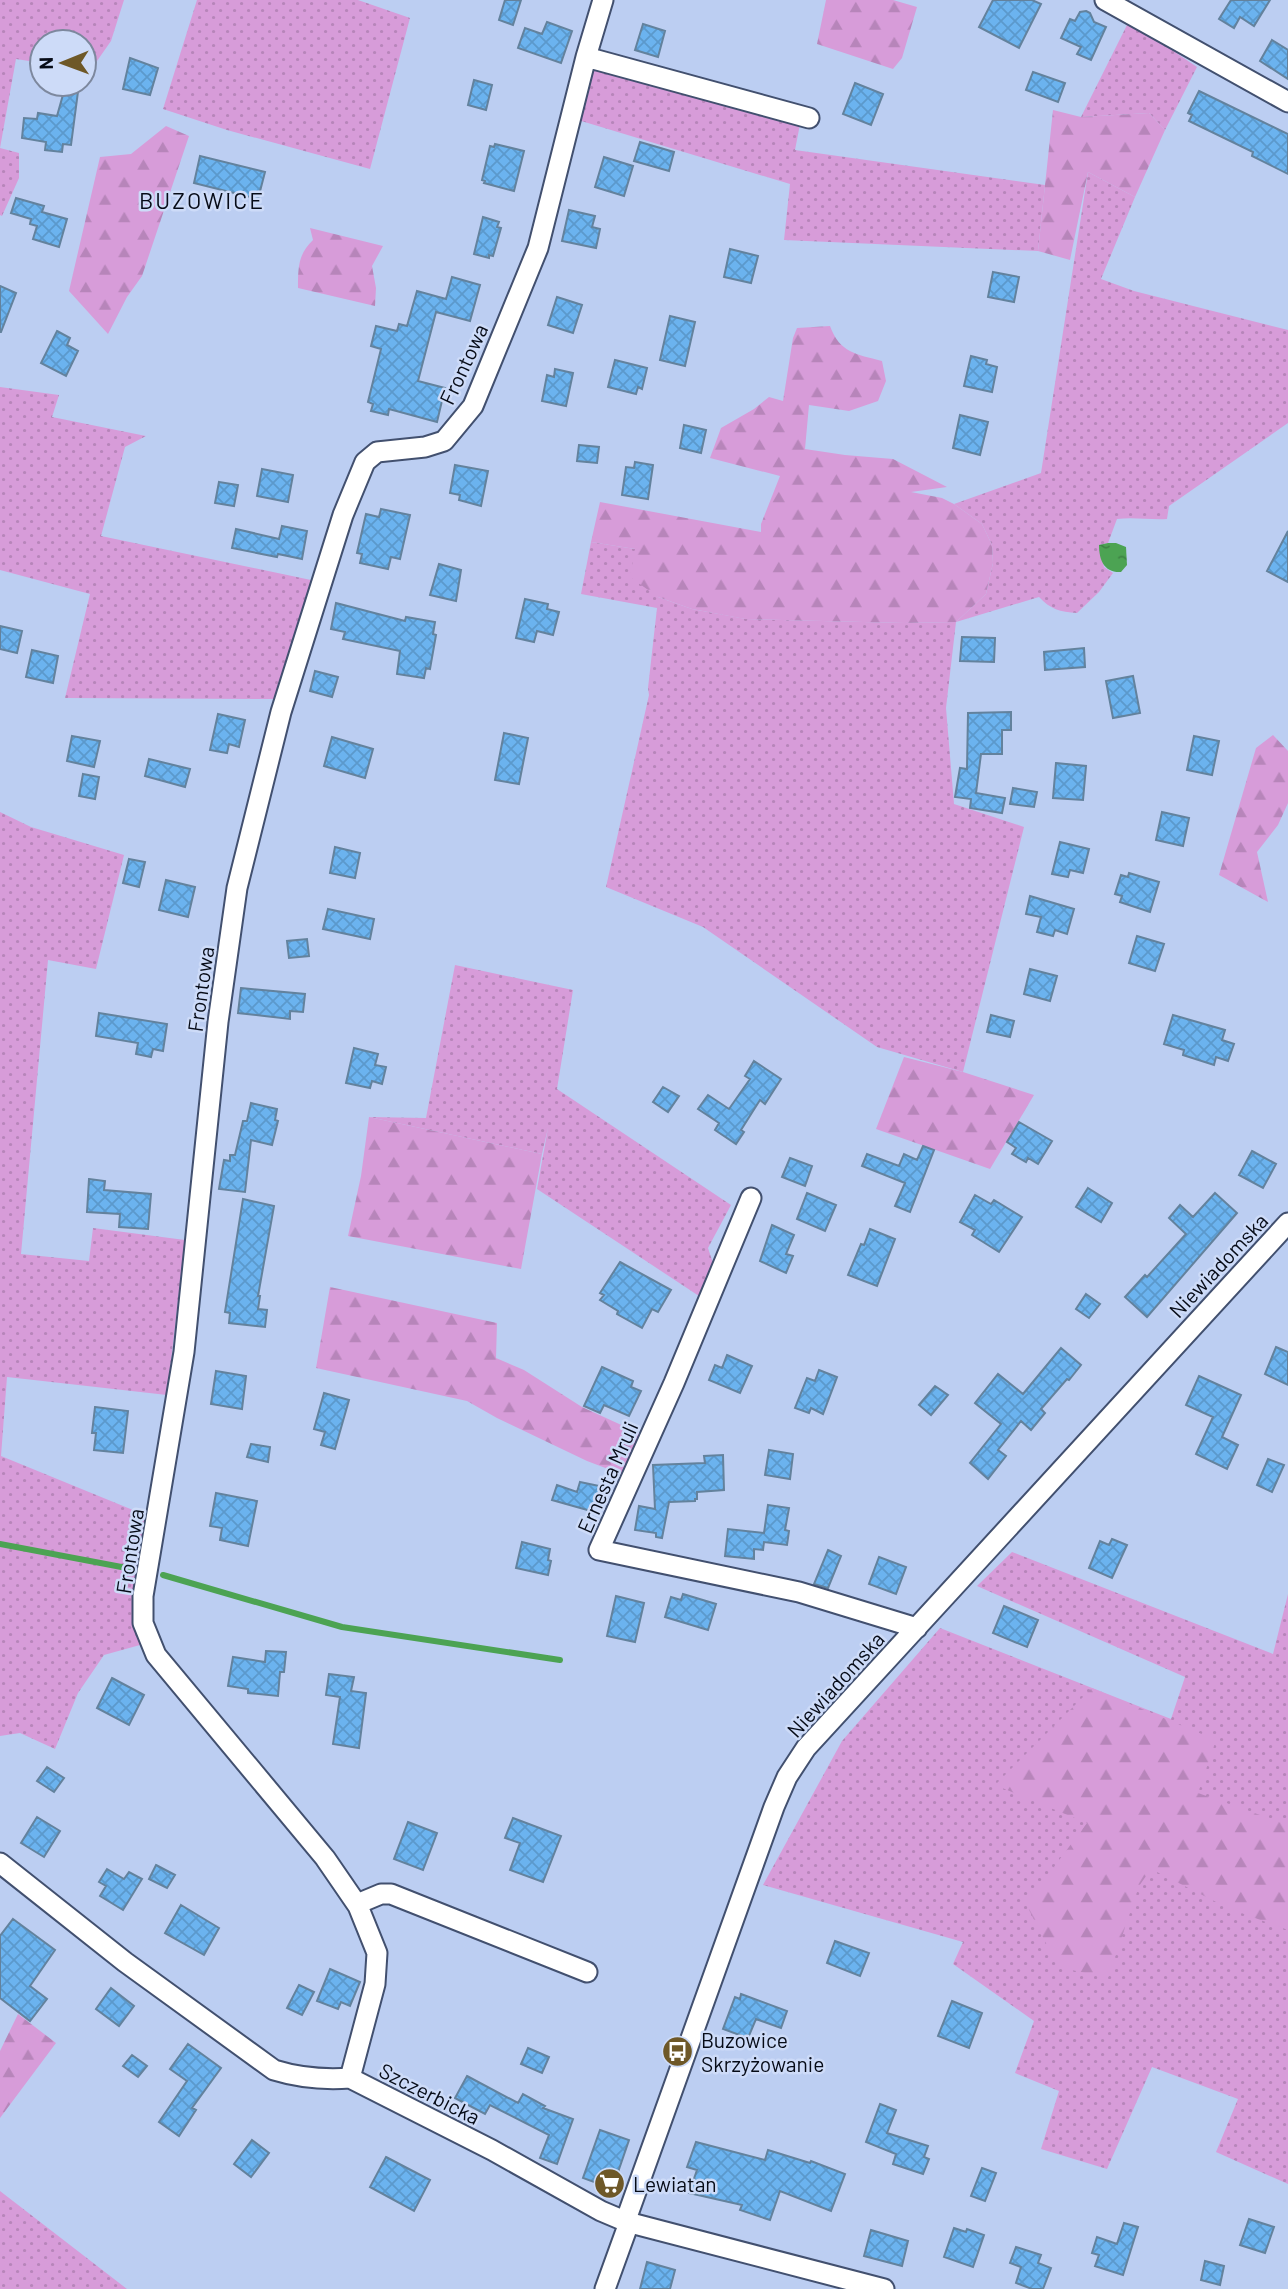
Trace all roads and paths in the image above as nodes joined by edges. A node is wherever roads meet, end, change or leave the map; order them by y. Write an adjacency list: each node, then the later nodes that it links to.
1 (603, 0): 3 (street, Frontowa)
2 (1105, 0): 4 (street)
3 (586, 57): 5 (street); 10 (street, Frontowa)
4 (1288, 102)
5 (809, 118)
6 (751, 1198): 8 (street, Ernesta Mruli)
7 (1288, 1223): 8 (street, Niewiadomska)
8 (917, 1628): 13 (street, Niewiadomska)
9 (0, 1863): 12 (street, Szczerbicka)
10 (357, 1904): 11 (street); 12 (street, Frontowa)
11 (587, 1972)
12 (349, 2078): 13 (street, Szczerbicka)
13 (627, 2222): 14 (street, Niewiadomska); 15 (street, Szczerbicka)
14 (605, 2289)
15 (884, 2289)

